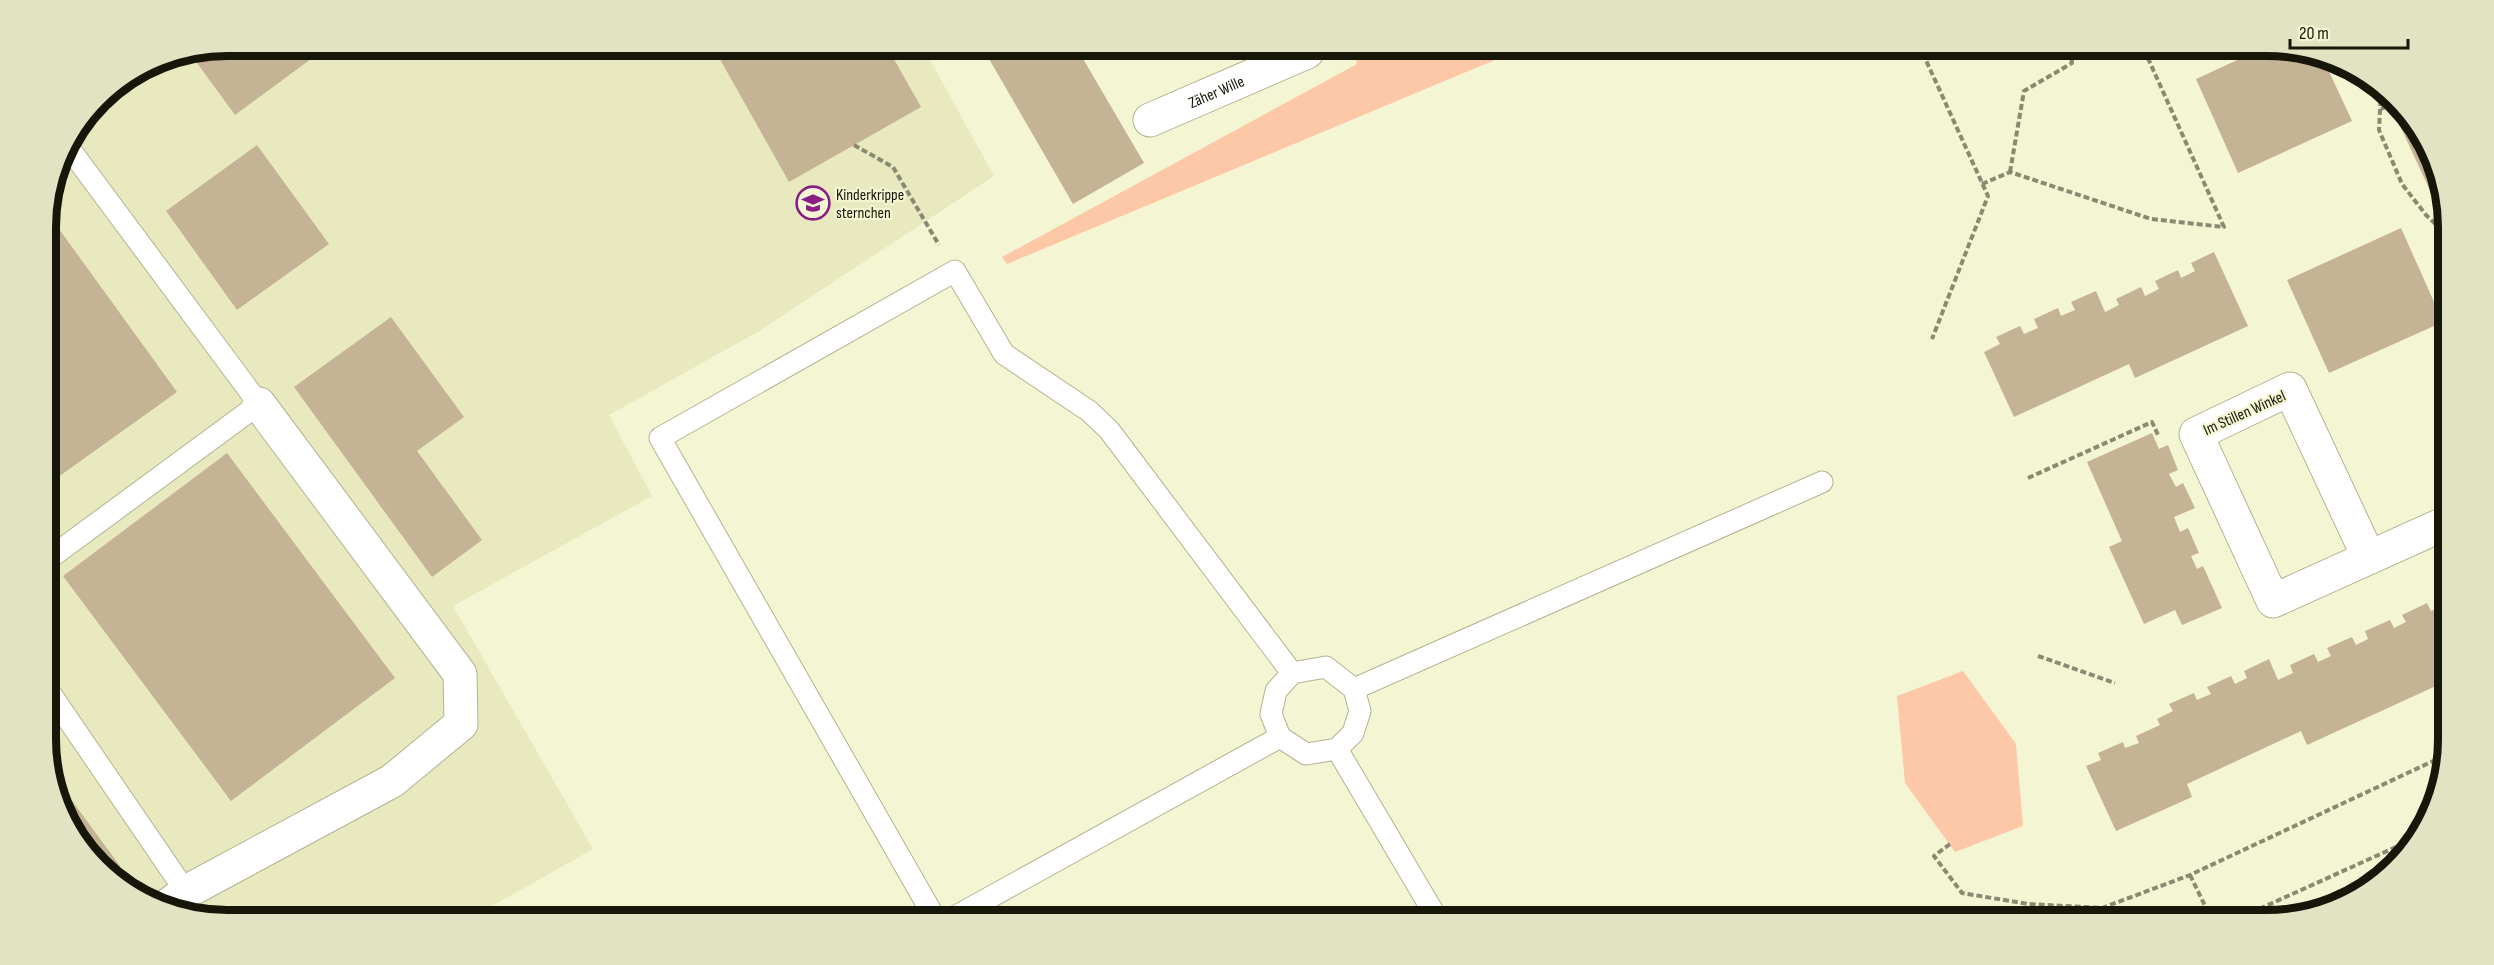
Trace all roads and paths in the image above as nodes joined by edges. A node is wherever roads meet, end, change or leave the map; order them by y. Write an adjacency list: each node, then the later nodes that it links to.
1 (1300, 55): 8 (street, Zäher Wille)
2 (1924, 55): 12 (path)
3 (2071, 55): 11 (path)
4 (2147, 55): 11 (path)
5 (2381, 99): 7 (path)
6 (2388, 106): 7 (path)
7 (2381, 109): 13 (path)
8 (1150, 120)
9 (854, 145): 14 (path)
10 (73, 153): 16 (lane)
11 (2010, 172): 12 (path)
12 (1983, 184): 15 (path)
13 (2439, 227)
14 (955, 271): 24 (lane); 38 (lane)
15 (1932, 339)
16 (259, 404): 21 (lane); 34 (street)
17 (2196, 434): 18 (path); 22 (street, Im Stillen Winkel); 22 (street, Im Stillen Winkel)
18 (2028, 478)
19 (1822, 482): 26 (lane)
20 (2439, 526): 22 (street, Im Stillen Winkel)
21 (56, 553)
22 (2369, 558)
23 (2038, 656): 25 (path)
24 (1292, 673): 26 (lane); 28 (lane)
25 (2115, 683)
26 (1354, 689): 29 (lane)
27 (56, 703): 34 (lane)
28 (1280, 737): 29 (lane); 39 (lane)
29 (1337, 750): 35 (lane)
30 (2437, 759): 33 (path)
31 (1950, 844): 33 (path)
32 (2402, 844): 37 (path)
33 (2190, 875): 36 (path)
34 (175, 900)
35 (1432, 909)
36 (2207, 909)
37 (2259, 909)
38 (930, 910)
39 (968, 910)

